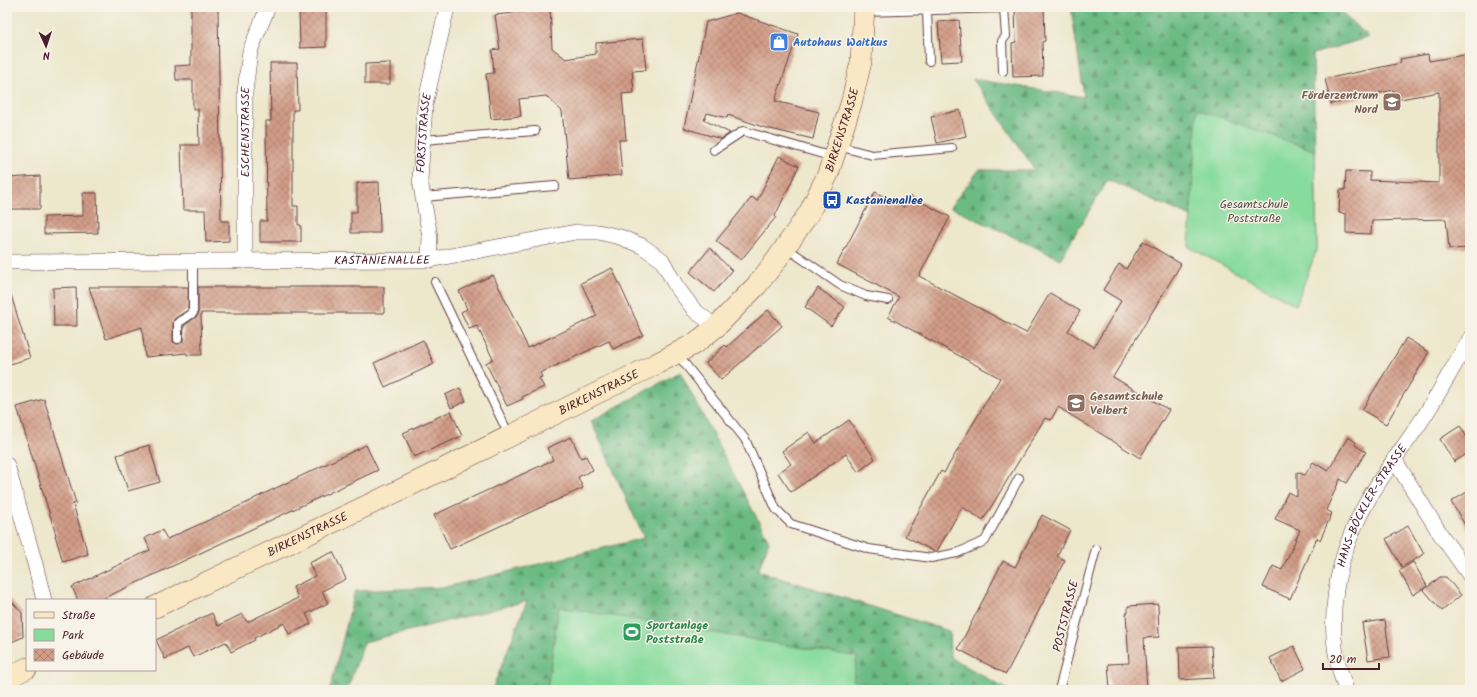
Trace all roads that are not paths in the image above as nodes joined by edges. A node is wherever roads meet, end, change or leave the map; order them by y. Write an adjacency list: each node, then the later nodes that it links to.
1 (268, 7): 16 (street, ESCHENSTRASSE)
2 (447, 7): 8 (street, FORSTSTRASSE)
3 (864, 10): 4 (lane, BIRKENSTRASSE); 11 (street, BIRKENSTRASSE)
4 (927, 11): 5 (lane); 6 (lane, BIRKENSTRASSE)
5 (929, 61)
6 (1003, 71)
7 (536, 131): 8 (lane)
8 (423, 140): 13 (street, FORSTSTRASSE)
9 (952, 148): 11 (lane)
10 (714, 150): 11 (lane)
11 (836, 152): 14 (street, BIRKENSTRASSE)
12 (555, 186): 13 (lane)
13 (423, 197): 17 (street, FORSTSTRASSE)
14 (785, 248): 20 (lane); 21 (street, BIRKENSTRASSE)
15 (193, 260): 16 (street, KASTANIENALLEE); 18 (street, KASTANIENALLEE); 22 (lane)
16 (246, 260): 17 (street, KASTANIENALLEE)
17 (430, 260): 21 (street, KASTANIENALLEE)
18 (7, 262)
19 (435, 282): 25 (lane)
20 (888, 300)
21 (716, 327): 24 (street, BIRKENSTRASSE)
22 (178, 339)
23 (1470, 339): 26 (street, HANS-BÖCKLER-STRASSE)
24 (677, 353): 25 (street, BIRKENSTRASSE); 28 (lane)
25 (510, 436): 32 (street, BIRKENSTRASSE)
26 (1394, 459): 30 (street); 36 (street, HANS-BÖCKLER-STRASSE)
27 (7, 465): 31 (street)
28 (1019, 478)
29 (1096, 549): 35 (lane, POSTSTRASSE)
30 (1470, 576)
31 (44, 599)
32 (156, 607)
33 (26, 668): 34 (street)
34 (7, 678)
35 (1059, 690)
36 (1346, 690)

